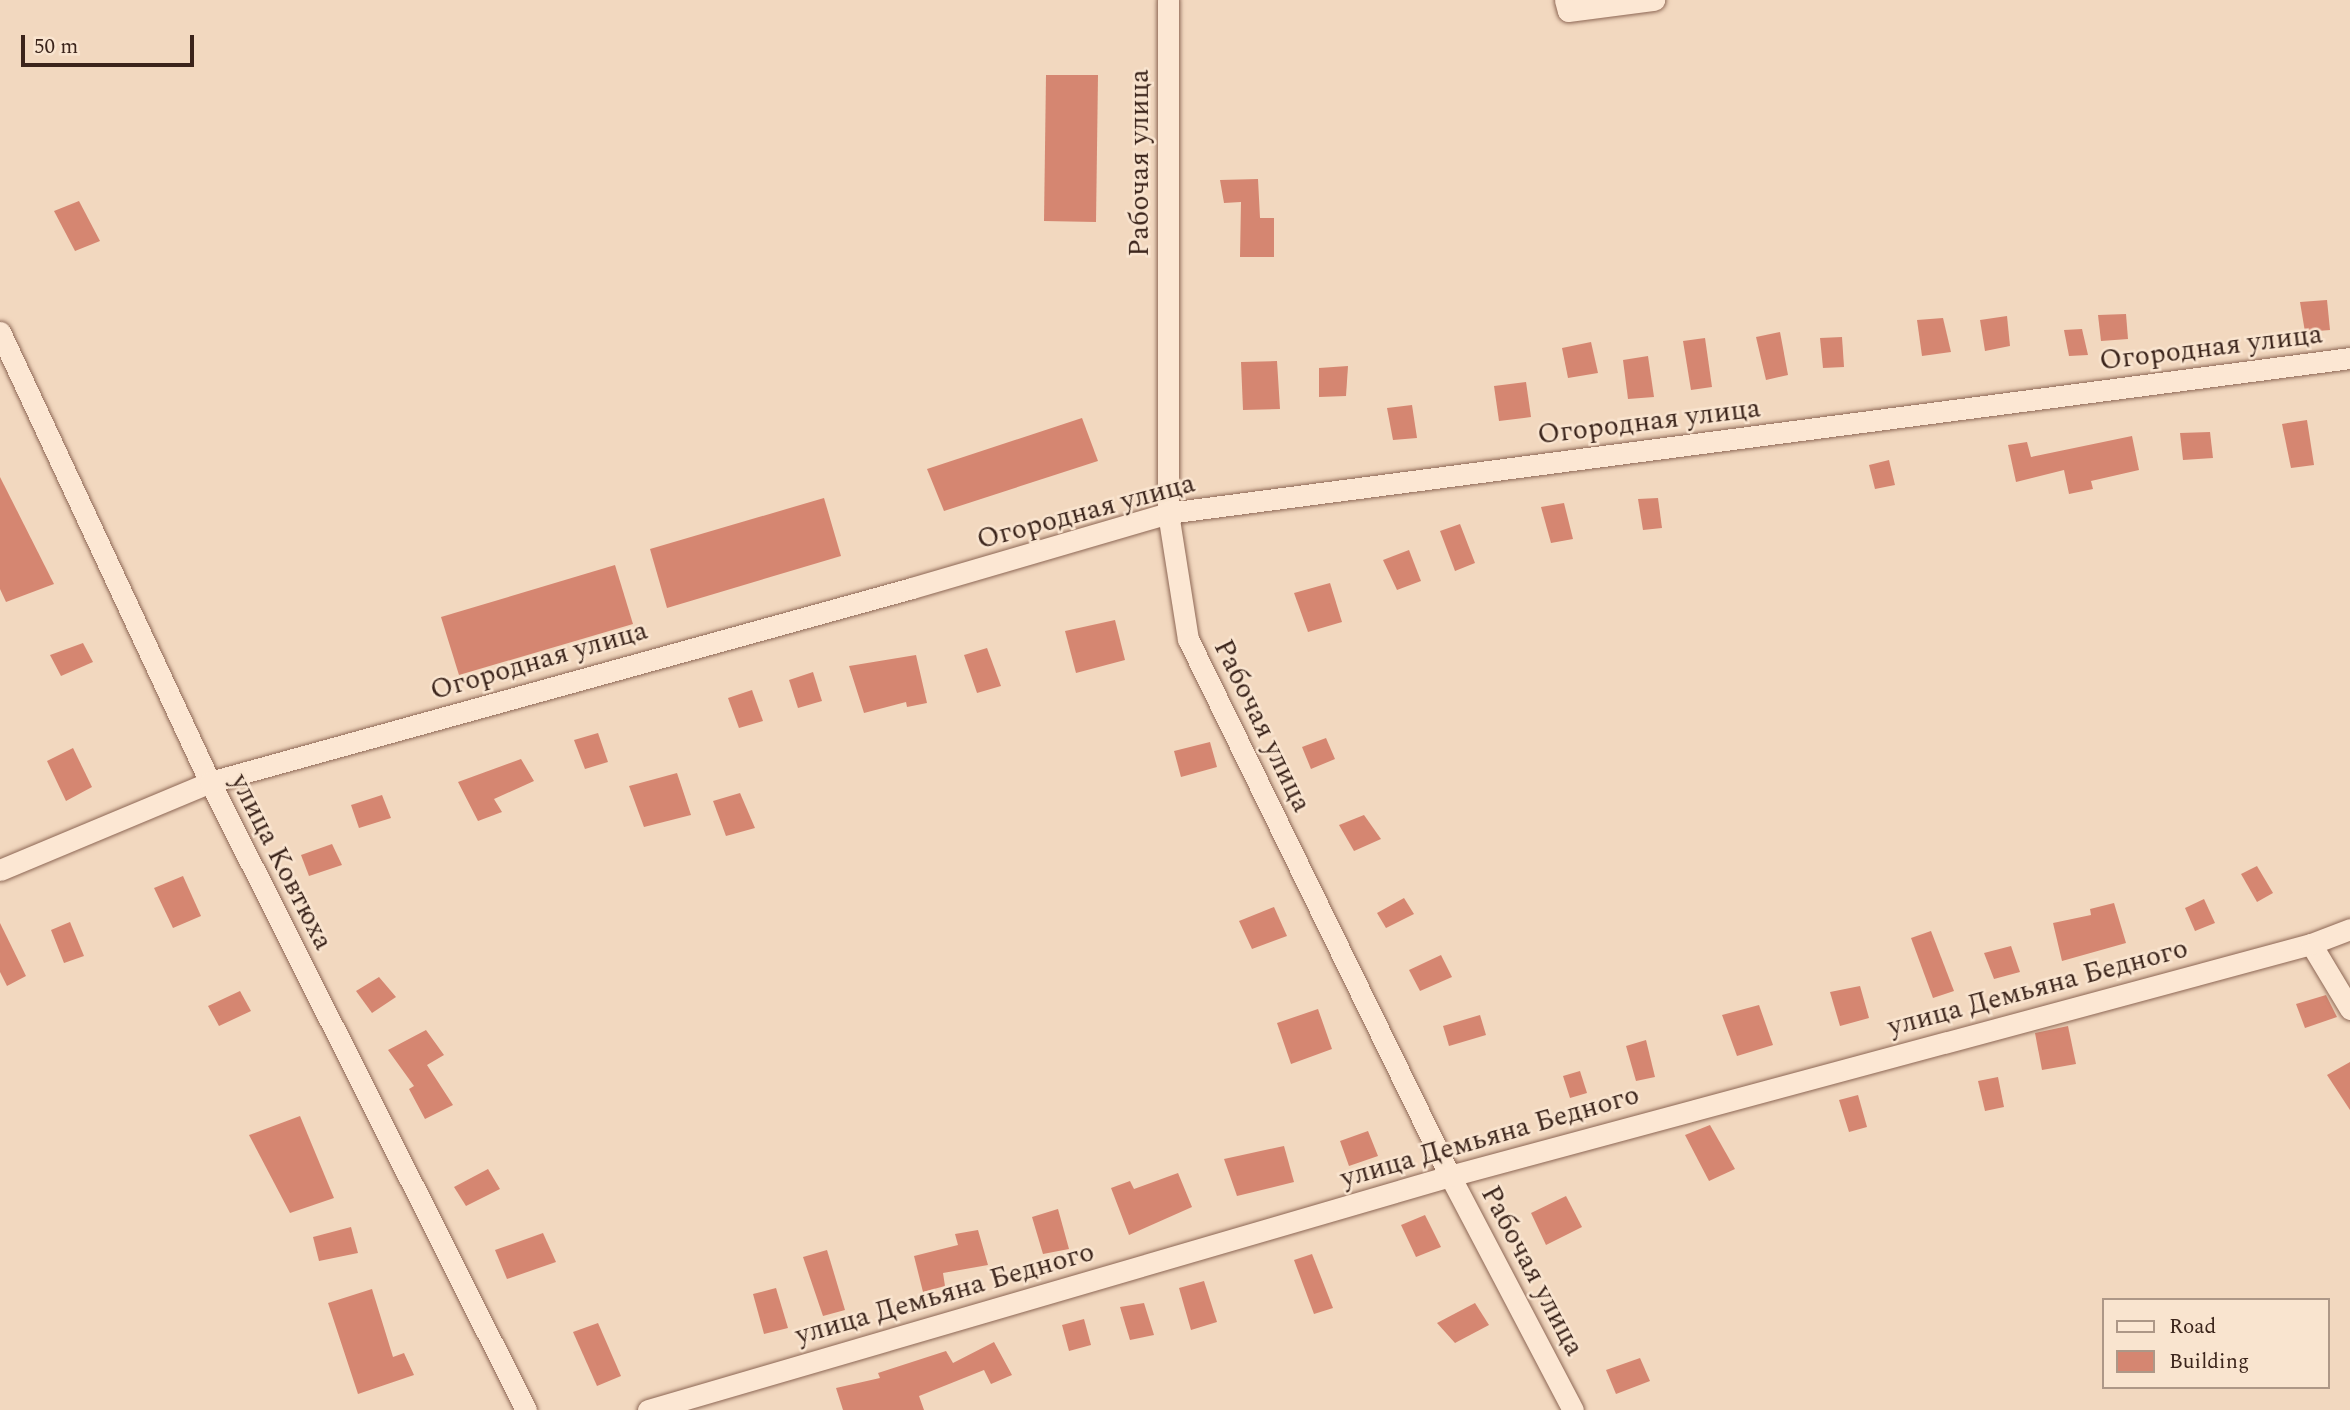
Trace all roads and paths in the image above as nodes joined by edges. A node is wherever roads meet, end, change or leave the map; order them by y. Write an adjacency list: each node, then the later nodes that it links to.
1 (1168, 0): 6 (street, Рабочая улица)
2 (1565, 0): 3 (street)
3 (1654, 0)
4 (0, 332): 7 (street, улица Ковтюха)
5 (2350, 358): 6 (street, Огородная улица)
6 (1168, 513): 7 (street, Огородная улица); 12 (street, Рабочая улица)
7 (210, 782): 8 (street, Огородная улица); 13 (street, улица Ковтюха)
8 (0, 870)
9 (2350, 929): 10 (street, улица Демьяна Бедного)
10 (2311, 944): 11 (street); 12 (street, улица Демьяна Бедного)
11 (2350, 1009)
12 (1450, 1176): 14 (street, улица Демьяна Бедного); 15 (street, Рабочая улица)
13 (526, 1410)
14 (648, 1410)
15 (1573, 1410)

